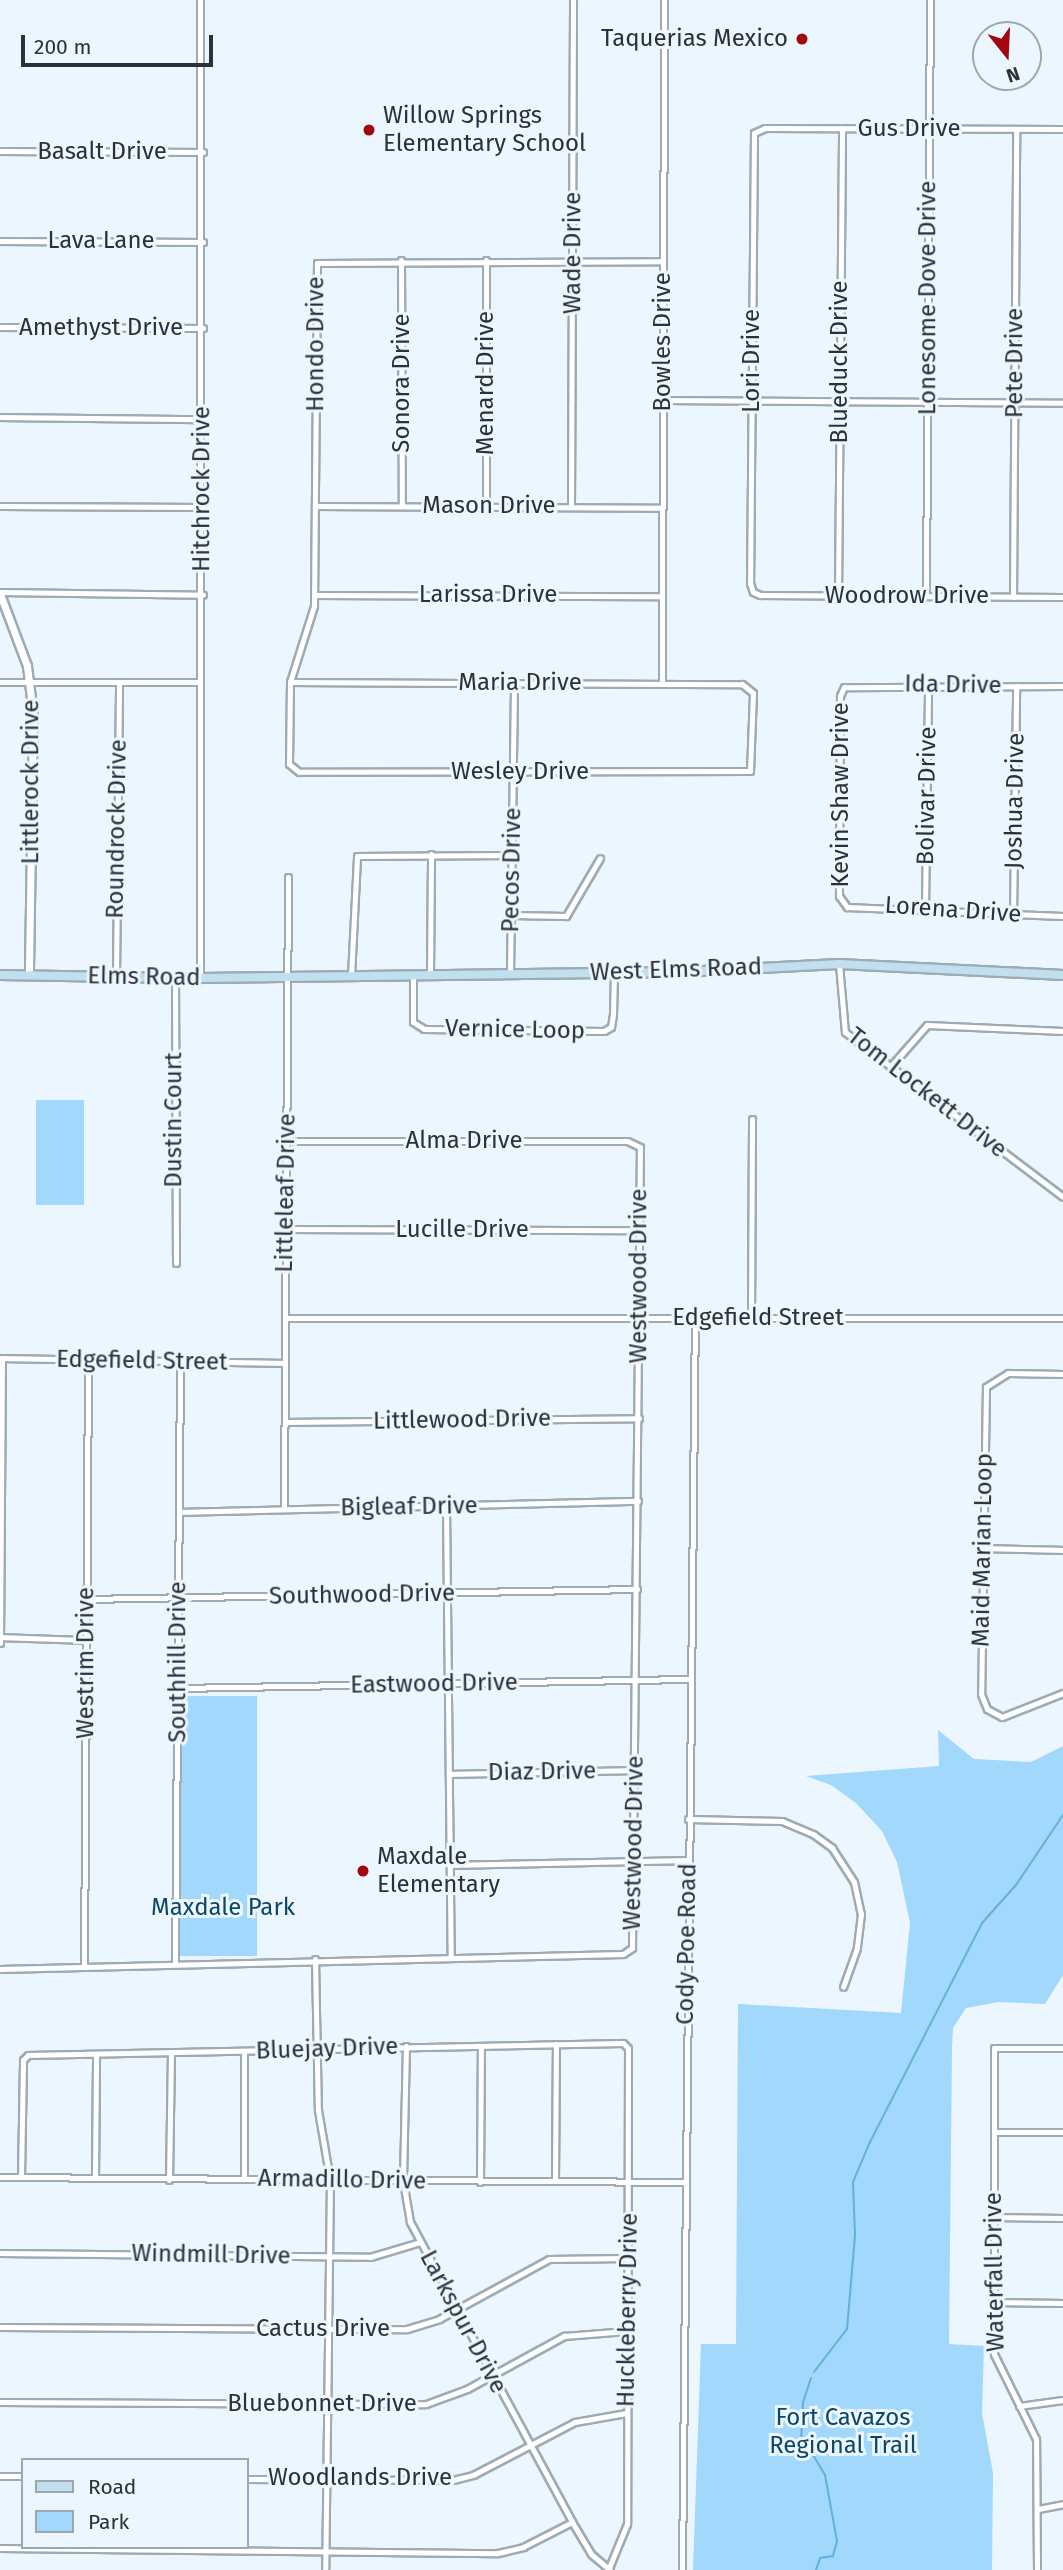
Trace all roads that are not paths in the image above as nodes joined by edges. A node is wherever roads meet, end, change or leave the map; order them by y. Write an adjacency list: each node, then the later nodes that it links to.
1 (200, 0): 11 (street, Hitchrock Drive)
2 (573, 0): 16 (street, Wade Drive)
3 (664, 0): 17 (street, Bowles Drive)
4 (930, 0): 6 (street, Lonesome Dove Drive)
5 (842, 128): 6 (street, Gus Drive); 9 (street, Gus Drive); 22 (street, Blueduck Drive)
6 (929, 129): 7 (street, Gus Drive); 23 (street, Lonesome Dove Drive)
7 (1016, 130): 8 (street, Gus Drive); 24 (street, Pete Drive)
8 (1063, 130)
9 (756, 131): 21 (street, Lori Drive)
10 (0, 151): 11 (street, Basalt Drive)
11 (203, 152): 13 (street, Hitchrock Drive)
12 (0, 241): 13 (street, Lava Lane)
13 (203, 242): 19 (street, Hitchrock Drive)
14 (401, 260): 15 (street, Hondo Drive); 29 (street, Hondo Drive); 30 (street, Sonora Drive)
15 (486, 260): 16 (street, Hondo Drive); 31 (street, Menard Drive)
16 (573, 260): 17 (street, Hondo Drive); 33 (street, Wade Drive)
17 (663, 261): 20 (street, Bowles Drive)
18 (0, 327): 19 (street, Amethyst Drive)
19 (203, 328): 27 (street, Hitchrock Drive)
20 (663, 400): 21 (street); 34 (street, Bowles Drive)
21 (751, 401): 22 (street); 35 (street, Lori Drive)
22 (840, 401): 23 (street); 40 (street, Blueduck Drive)
23 (927, 402): 24 (street); 41 (street, Lonesome Dove Drive)
24 (1015, 402): 25 (street); 42 (street, Pete Drive)
25 (1063, 403)
26 (0, 417): 27 (street)
27 (201, 419): 32 (street, Hitchrock Drive)
28 (0, 506): 32 (street)
29 (316, 506): 30 (street, Mason Drive); 38 (street, Hondo Drive)
30 (402, 506): 31 (street, Mason Drive)
31 (486, 506): 33 (street, Mason Drive)
32 (202, 507): 37 (street, Hitchrock Drive)
33 (571, 507): 34 (street, Mason Drive)
34 (662, 508): 39 (street, Bowles Drive)
35 (752, 592): 40 (street, Woodrow Drive)
36 (0, 593): 37 (street); 45 (street, Littlerock Drive)
37 (202, 595): 46 (street, Hitchrock Drive)
38 (314, 595): 39 (street, Larissa Drive); 47 (street, Hondo Drive)
39 (661, 596): 50 (street, Bowles Drive)
40 (838, 596): 41 (street, Woodrow Drive)
41 (926, 596): 42 (street, Woodrow Drive)
42 (1013, 597): 43 (street, Woodrow Drive)
43 (1063, 597)
44 (0, 682): 45 (street)
45 (30, 682): 48 (street); 73 (street, Littlerock Drive)
46 (199, 682): 48 (street); 79 (street, Hitchrock Drive)
47 (290, 682): 49 (street, Maria Drive); 55 (street, Hondo Drive)
48 (119, 683): 75 (street, Roundrock Drive)
49 (514, 683): 50 (street, Maria Drive); 57 (street, Pecos Drive)
50 (662, 684): 56 (street, Maria Drive)
51 (928, 684): 52 (street, Ida Drive); 54 (street, Ida Drive); 63 (street, Bolivar Drive)
52 (1016, 686): 53 (street, Ida Drive); 65 (street, Joshua Drive)
53 (1063, 686)
54 (844, 687): 62 (street, Kevin Shaw Drive)
55 (291, 768): 57 (street, Wesley Drive)
56 (750, 771): 57 (street, Wesley Drive)
57 (513, 772): 59 (street, Pecos Drive)
58 (431, 854): 59 (street); 70 (street); 76 (street)
59 (512, 855): 64 (street, Pecos Drive)
60 (600, 858): 64 (street)
61 (288, 877): 78 (street, Littleleaf Drive)
62 (843, 904): 63 (street, Lorena Drive)
63 (925, 908): 65 (street, Lorena Drive)
64 (512, 915): 71 (street, Pecos Drive)
65 (1013, 915): 66 (street, Lorena Drive)
66 (1063, 916)
67 (839, 964): 68 (main road, West Elms Road); 74 (main road, West Elms Road); 81 (street, Tom Lockett Drive)
68 (614, 972): 69 (street, Vernice Loop); 71 (main road, West Elms Road)
69 (413, 974): 70 (main road, West Elms Road); 76 (main road, West Elms Road)
70 (430, 974): 71 (main road, West Elms Road)
71 (510, 974)
72 (0, 975): 73 (main road, Elms Road)
73 (29, 975): 75 (main road, Elms Road)
74 (1063, 975)
75 (116, 976): 77 (main road, Elms Road)
76 (351, 976): 78 (main road, West Elms Road)
77 (175, 977): 79 (main road, Elms Road); 88 (street, Dustin Court)
78 (288, 977): 79 (main road, Elms Road); 83 (street, Littleleaf Drive)
79 (200, 978)
80 (1063, 1031): 81 (street)
81 (890, 1067): 85 (street, Tom Lockett Drive)
82 (752, 1119): 90 (street)
83 (287, 1141): 84 (street, Alma Drive); 86 (street, Littleleaf Drive)
84 (639, 1145): 87 (street, Westwood Drive)
85 (1063, 1197)
86 (286, 1229): 87 (street, Lucille Drive); 91 (street, Littleleaf Drive)
87 (638, 1230): 92 (street, Westwood Drive)
88 (176, 1263)
89 (695, 1317): 90 (street, Edgefield Street); 92 (street, Edgefield Street); 114 (street, Cody Poe Road)
90 (751, 1317): 93 (street, Edgefield Street)
91 (285, 1318): 92 (street, Edgefield Street); 97 (street, Littleleaf Drive)
92 (638, 1318): 99 (street, Westwood Drive)
93 (1063, 1318)
94 (1, 1358): 95 (street, Edgefield Street); 111 (street)
95 (88, 1360): 96 (street, Edgefield Street); 109 (street, Westrim Drive)
96 (180, 1362): 97 (street, Edgefield Street); 104 (street, Southhill Drive)
97 (285, 1363): 100 (street, Littleleaf Drive)
98 (1063, 1374): 105 (street, Maid Marian Loop)
99 (639, 1418): 100 (street, Littlewood Drive); 101 (street, Westwood Drive)
100 (286, 1422): 103 (street, Littleleaf Drive)
101 (638, 1501): 102 (street, Bigleaf Drive); 107 (street, Westwood Drive)
102 (446, 1506): 103 (street, Bigleaf Drive); 108 (street)
103 (284, 1509): 104 (street, Bigleaf Drive)
104 (179, 1512): 110 (street, Southhill Drive)
105 (983, 1548): 106 (street); 118 (street, Maid Marian Loop)
106 (1063, 1550)
107 (637, 1589): 108 (street, Southwood Drive); 115 (street, Westwood Drive)
108 (447, 1593): 110 (street, Southwood Drive); 116 (street)
109 (86, 1599): 110 (street, Southwood Drive); 112 (street, Westrim Drive)
110 (178, 1599): 117 (street, Southhill Drive)
111 (0, 1637): 112 (street); 113 (street)
112 (86, 1640): 128 (street, Westrim Drive)
113 (0, 1643)
114 (690, 1679): 115 (street, Eastwood Drive); 121 (street, Cody Poe Road)
115 (636, 1681): 116 (street, Eastwood Drive); 119 (street, Westwood Drive)
116 (448, 1683): 117 (street, Eastwood Drive); 120 (street)
117 (178, 1688): 127 (street, Southhill Drive)
118 (1063, 1693)
119 (635, 1770): 120 (street, Diaz Drive); 123 (street, Westwood Drive)
120 (449, 1774): 124 (street)
121 (688, 1819): 122 (street, Cody Poe Road); 130 (street)
122 (687, 1860): 123 (street); 152 (street, Cody Poe Road)
123 (635, 1861): 124 (street); 125 (street, Westwood Drive)
124 (450, 1865): 125 (street)
125 (451, 1956): 126 (street, Westwood Drive)
126 (315, 1959): 127 (street, Westwood Drive); 135 (street)
127 (175, 1962): 128 (street, Westwood Drive)
128 (83, 1967): 129 (street, Westwood Drive)
129 (0, 1969)
130 (843, 1987)
131 (556, 2044): 133 (street, Bluejay Drive); 134 (street, Bluejay Drive); 146 (street)
132 (406, 2046): 133 (street, Bluejay Drive); 135 (street, Bluejay Drive); 149 (street, Larkspur Drive)
133 (481, 2046): 151 (street)
134 (628, 2048): 150 (street, Huckleberry Drive)
135 (318, 2049): 137 (street, Bluejay Drive); 148 (street)
136 (1063, 2049): 140 (street, Waterfall Drive)
137 (244, 2051): 138 (street, Bluejay Drive); 145 (street)
138 (171, 2053): 139 (street, Bluejay Drive); 147 (street)
139 (96, 2054): 143 (street, Bluejay Drive); 144 (street)
140 (995, 2132): 141 (street); 153 (street, Waterfall Drive)
141 (1063, 2132)
142 (0, 2177): 143 (street, Armadillo Drive)
143 (22, 2177): 144 (street, Armadillo Drive)
144 (95, 2177): 147 (street, Armadillo Drive)
145 (244, 2179): 147 (street, Armadillo Drive); 148 (street, Armadillo Drive)
146 (555, 2179): 150 (street, Armadillo Drive); 151 (street, Armadillo Drive)
147 (169, 2180)
148 (330, 2180): 149 (street, Armadillo Drive); 157 (street)
149 (404, 2180): 151 (street, Armadillo Drive); 155 (street, Larkspur Drive)
150 (629, 2180): 152 (street, Armadillo Drive); 158 (street, Huckleberry Drive)
151 (480, 2182)
152 (685, 2182): 185 (street, Cody Poe Road)
153 (994, 2217): 154 (street); 159 (street, Waterfall Drive)
154 (1063, 2218)
155 (420, 2242): 157 (street, Windmill Drive); 161 (street, Larkspur Drive)
156 (0, 2253): 157 (street, Windmill Drive)
157 (326, 2256): 163 (street)
158 (628, 2258): 161 (street, Cactus Drive); 164 (street, Huckleberry Drive)
159 (992, 2302): 160 (street); 169 (street, Waterfall Drive)
160 (1063, 2303)
161 (457, 2309): 163 (street, Cactus Drive); 165 (street, Larkspur Drive)
162 (0, 2327): 163 (street, Cactus Drive)
163 (325, 2329): 168 (street)
164 (627, 2331): 165 (street, Bluebonnet Drive); 170 (street, Huckleberry Drive)
165 (492, 2375): 168 (street, Bluebonnet Drive); 171 (street, Larkspur Drive)
166 (1063, 2400): 169 (street)
167 (0, 2402): 168 (street, Bluebonnet Drive)
168 (325, 2404): 175 (street)
169 (1019, 2406): 177 (street, Waterfall Drive)
170 (626, 2413): 171 (street, Woodlands Drive); 184 (street, Huckleberry Drive)
171 (530, 2444): 175 (street, Woodlands Drive); 178 (street, Larkspur Drive)
172 (0, 2476): 173 (street)
173 (21, 2476)
174 (248, 2479): 175 (street, Woodlands Drive)
175 (325, 2479): 182 (street)
176 (1063, 2504): 177 (street)
177 (1038, 2509): 186 (street, Waterfall Drive)
178 (572, 2522): 182 (street); 184 (street, Larkspur Drive)
179 (0, 2548): 180 (street)
180 (21, 2548)
181 (81, 2549): 182 (street)
182 (325, 2552): 183 (street)
183 (325, 2570)
184 (609, 2570)
185 (682, 2570)
186 (1037, 2570)

